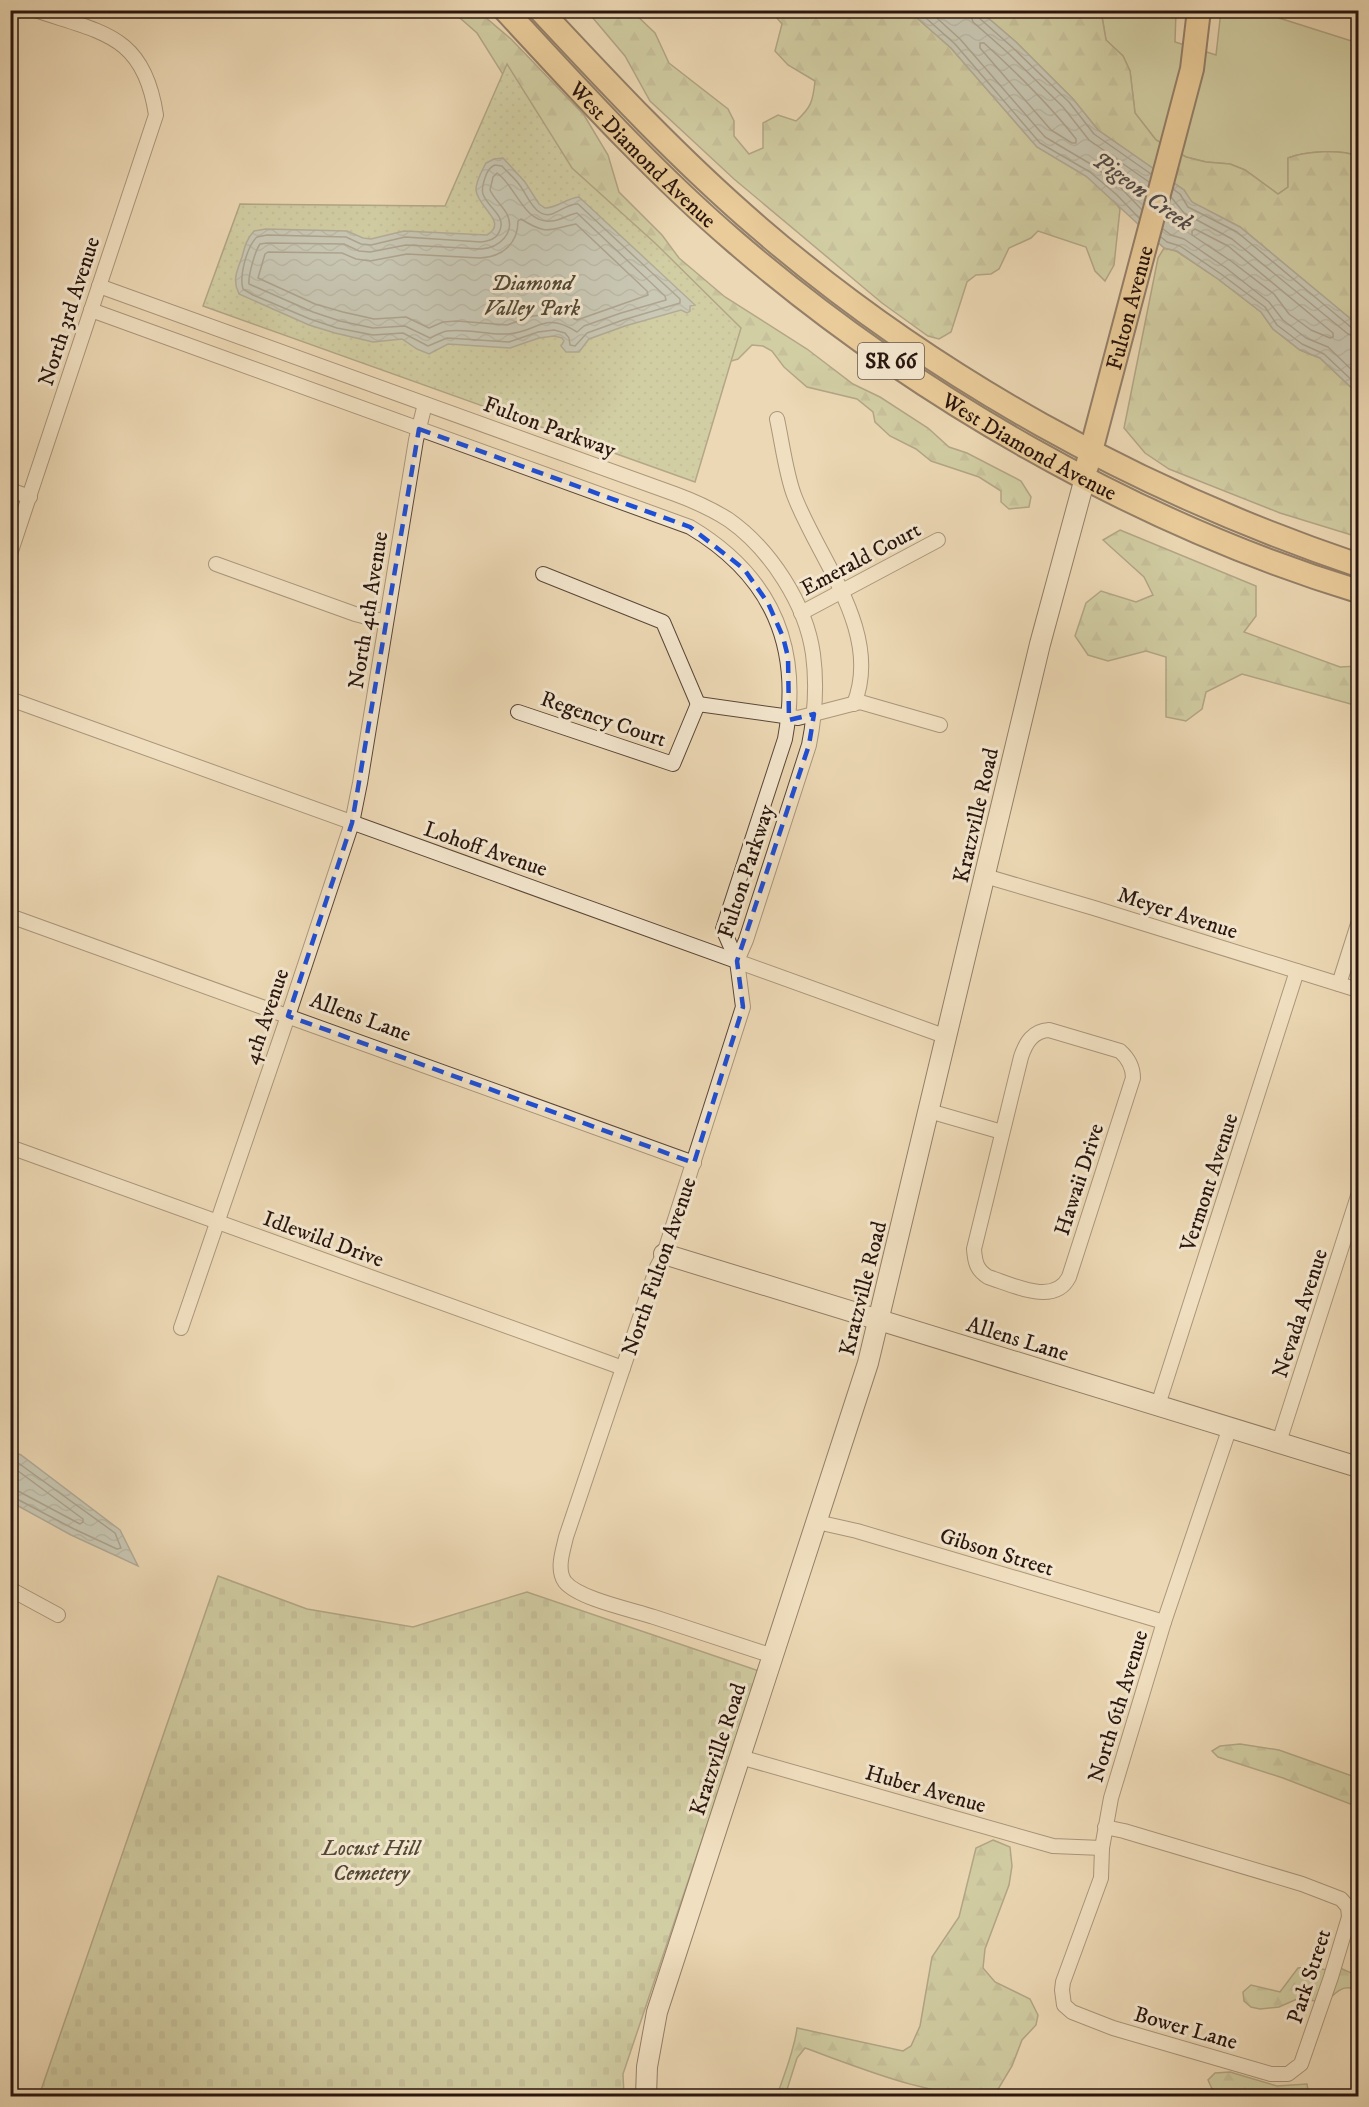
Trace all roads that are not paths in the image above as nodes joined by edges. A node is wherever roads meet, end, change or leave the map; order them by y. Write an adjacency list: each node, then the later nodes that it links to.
1 (35, 10): 5 (street, North 3rd Avenue)
2 (506, 10): 11 (main road, West Diamond Avenue / SR 66)
3 (540, 10): 10 (main road, West Diamond Avenue / SR 66)
4 (1198, 21): 10 (main road, Fulton Avenue)
5 (99, 286): 6 (street, North 3rd Avenue); 7 (street, Fulton Parkway)
6 (91, 310): 9 (street, Fulton Parkway); 13 (street, North 3rd Avenue)
7 (424, 404): 9 (street, North 4th Avenue); 21 (street, Fulton Parkway)
8 (777, 419): 20 (street)
9 (419, 429): 22 (street, North 4th Avenue); 28 (street, Fulton Parkway)
10 (1090, 452): 11 (main road, Fulton Avenue); 17 (main road, West Diamond Avenue / SR 66)
11 (1085, 478): 19 (main road, West Diamond Avenue / SR 66); 31 (main road, Kratzville Road)
12 (10, 490): 13 (street)
13 (30, 497): 15 (street, North 3rd Avenue)
14 (938, 540): 20 (street, Emerald Court)
15 (10, 554)
16 (216, 564): 22 (street)
17 (1359, 565)
18 (543, 574): 24 (street)
19 (1359, 591)
20 (842, 592): 21 (street, Emerald Court); 25 (street)
21 (801, 613): 27 (street, Fulton Parkway)
22 (386, 622): 30 (street, North 4th Avenue)
23 (10, 699): 30 (street, Lohoff Avenue)
24 (698, 704): 26 (street, Regency Court); 28 (street)
25 (854, 704): 27 (street); 29 (street)
26 (518, 712)
27 (814, 714): 28 (street); 34 (street, Fulton Parkway)
28 (789, 717): 34 (street, Fulton Parkway)
29 (940, 724)
30 (352, 823): 34 (street, Lohoff Avenue); 38 (street, 4th Avenue)
31 (985, 876): 35 (street, Meyer Avenue); 39 (main road, Kratzville Road)
32 (10, 916): 38 (street, Allens Lane)
33 (1359, 924): 36 (street)
34 (737, 961): 39 (street, Lohoff Avenue); 43 (street, North Fulton Avenue)
35 (1297, 971): 36 (street, Meyer Avenue); 50 (street, Vermont Avenue)
36 (1339, 984): 37 (street, Meyer Avenue)
37 (1359, 990)
38 (288, 1016): 43 (street, Allens Lane); 45 (street, 4th Avenue)
39 (947, 1037): 40 (main road, Kratzville Road)
40 (929, 1110): 41 (street); 47 (main road, Kratzville Road)
41 (1002, 1132): 41 (street, Hawaii Drive)
42 (10, 1147): 45 (street, Idlewild Drive)
43 (694, 1163): 46 (street, North Fulton Avenue)
44 (1359, 1196): 52 (street, Nevada Avenue)
45 (217, 1222): 48 (street); 49 (street, Idlewild Drive)
46 (664, 1254): 47 (main road, Allens Lane); 49 (street, North Fulton Avenue)
47 (879, 1321): 50 (main road, Allens Lane); 54 (main road, Kratzville Road)
48 (181, 1328)
49 (623, 1368): 58 (street, North Fulton Avenue)
50 (1158, 1405): 51 (main road, Allens Lane)
51 (1230, 1427): 52 (main road, Allens Lane); 57 (street, North 6th Avenue)
52 (1279, 1442): 53 (main road, Allens Lane)
53 (1359, 1467)
54 (817, 1522): 57 (street, Gibson Street); 58 (main road, Kratzville Road)
55 (10, 1589): 56 (street)
56 (58, 1615)
57 (1164, 1622): 60 (street, North 6th Avenue)
58 (773, 1656): 59 (main road, Kratzville Road)
59 (740, 1757): 61 (street, Huber Avenue); 64 (main road, Kratzville Road)
60 (1105, 1827): 61 (street, North 6th Avenue); 63 (street, Park Street)
61 (1102, 1848): 62 (street, North 6th Avenue)
62 (1063, 2001): 63 (street, Bower Lane)
63 (1301, 2064)
64 (646, 2097)

